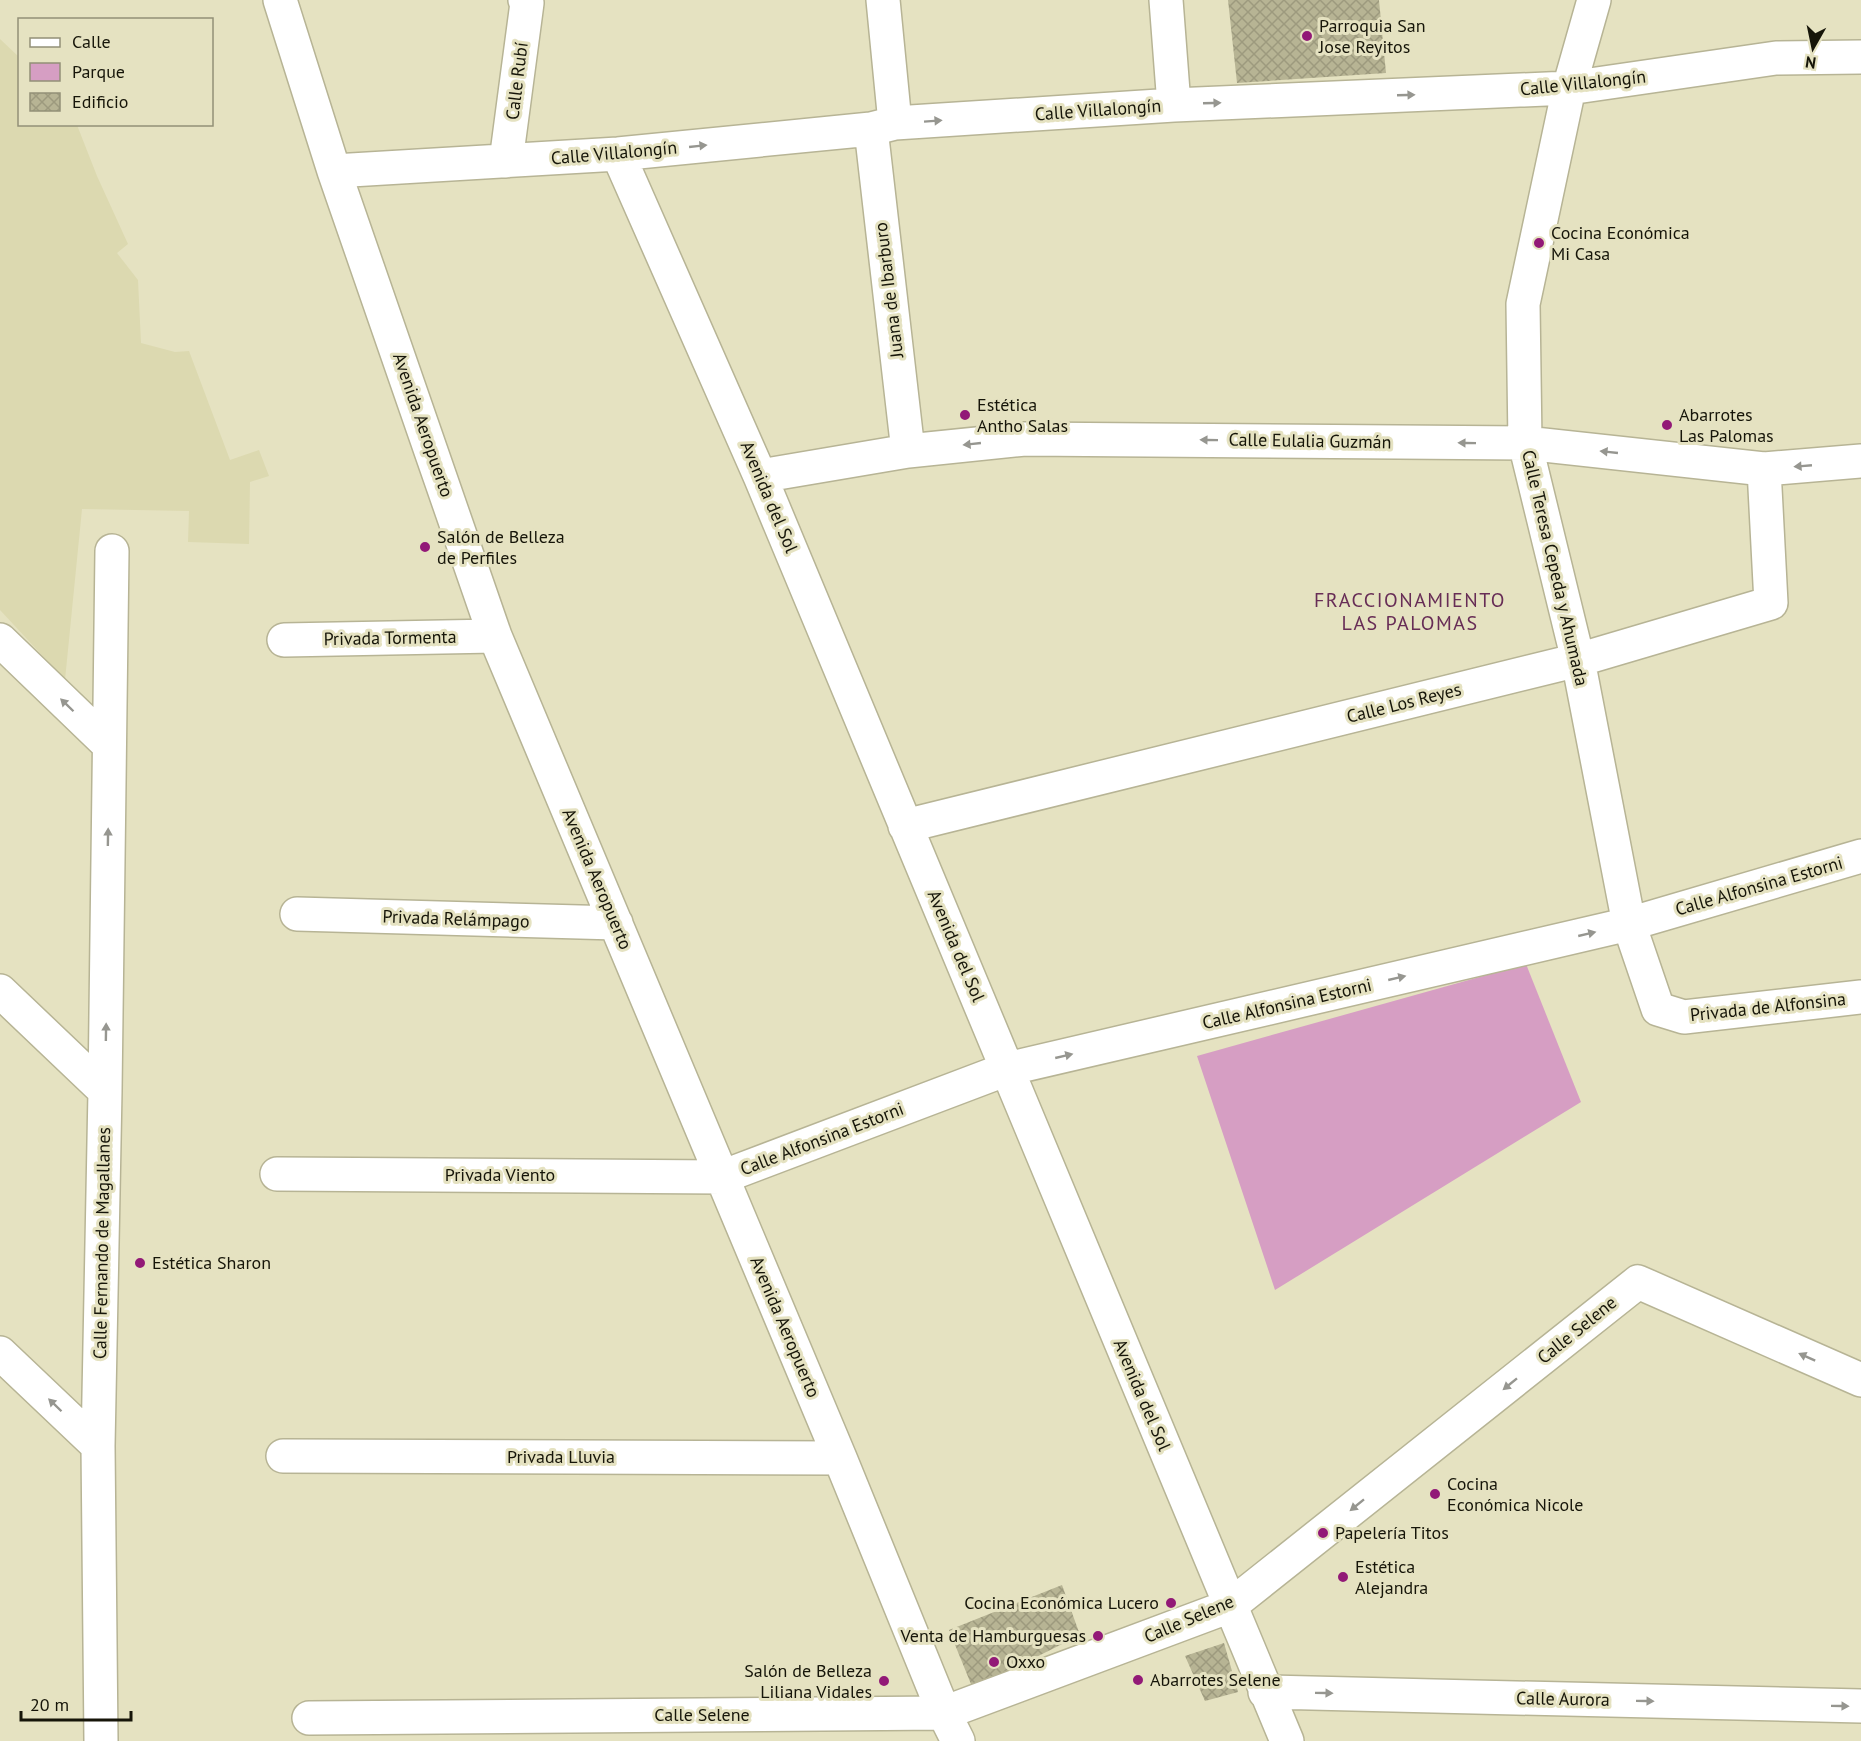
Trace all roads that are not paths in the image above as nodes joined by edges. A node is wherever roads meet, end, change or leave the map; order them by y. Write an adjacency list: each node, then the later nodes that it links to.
1 (280, 0): 12 (street, Avenida Aeropuerto)
2 (883, 0): 9 (street, Juana de Ibarburo)
3 (1166, 0): 8 (street)
4 (1594, 0): 7 (street, Calle Teresa Cepeda y Ahumada)
5 (528, 1): 11 (street, Calle Rubí)
6 (1861, 57): 7 (street, Calle Villalongín)
7 (1569, 88): 8 (street, Calle Villalongín, one-way to 7); 13 (street, Calle Teresa Cepeda y Ahumada)
8 (1174, 105): 9 (street, Calle Villalongín, one-way to 8)
9 (883, 126): 10 (street, Calle Villalongín, one-way to 9); 14 (street, Juana de Ibarburo)
10 (618, 154): 11 (street, Calle Villalongín); 17 (street, Avenida del Sol)
11 (506, 161): 12 (street, Calle Villalongín)
12 (334, 171): 19 (street, Avenida Aeropuerto)
13 (1525, 443): 14 (street, Calle Eulalia Guzmán, one-way to 14); 16 (street, Calle Eulalia Guzmán, one-way to 13); 22 (street, Calle Teresa Cepeda y Ahumada)
14 (908, 451): 17 (street, Calle Eulalia Guzmán)
15 (1861, 461): 16 (street, Calle Eulalia Guzmán, one-way to 16)
16 (1764, 469): 22 (street, Calle Los Reyes)
17 (760, 476): 24 (street, Avenida del Sol)
18 (112, 551): 23 (street, Calle Fernando de Magallanes)
19 (495, 636): 21 (street, Privada Tormenta); 27 (street, Avenida Aeropuerto)
20 (0, 640): 23 (street, one-way to 20)
21 (284, 640)
22 (1578, 660): 24 (street, Calle Los Reyes); 28 (street, Calle Teresa Cepeda y Ahumada)
23 (109, 745): 32 (street, Calle Fernando de Magallanes, one-way to 23)
24 (905, 826): 31 (street, Avenida del Sol)
25 (1861, 856): 28 (street, Calle Alfonsina Estorni)
26 (297, 914): 27 (street, Privada Relámpago)
27 (616, 923): 34 (street, Avenida Aeropuerto)
28 (1629, 924): 30 (street, Privada de Alfonsina); 31 (street, Calle Alfonsina Estorni, one-way to 28)
29 (0, 991): 32 (street)
30 (1861, 997)
31 (1007, 1069): 34 (street, Calle Alfonsina Estorni); 40 (street, Avenida del Sol)
32 (105, 1091): 37 (street, Calle Fernando de Magallanes)
33 (277, 1174): 34 (street, Privada Viento)
34 (722, 1177): 39 (street, Avenida Aeropuerto)
35 (0, 1353): 37 (street, one-way to 35)
36 (1861, 1380): 40 (street, Calle Selene, one-way to 40)
37 (98, 1446): 46 (street, Calle Fernando de Magallanes)
38 (283, 1456): 39 (street, Privada Lluvia)
39 (840, 1458): 45 (street, Avenida Aeropuerto)
40 (1230, 1606): 41 (street, Avenida del Sol); 45 (street, Calle Selene)
41 (1265, 1692): 42 (street, Calle Aurora, one-way to 42); 47 (street, Avenida del Sol)
42 (1861, 1706)
43 (309, 1718): 44 (street, Calle Selene)
44 (398, 1729): 45 (street, Calle Selene)
45 (945, 1732)
46 (101, 1741)
47 (1287, 1741)

